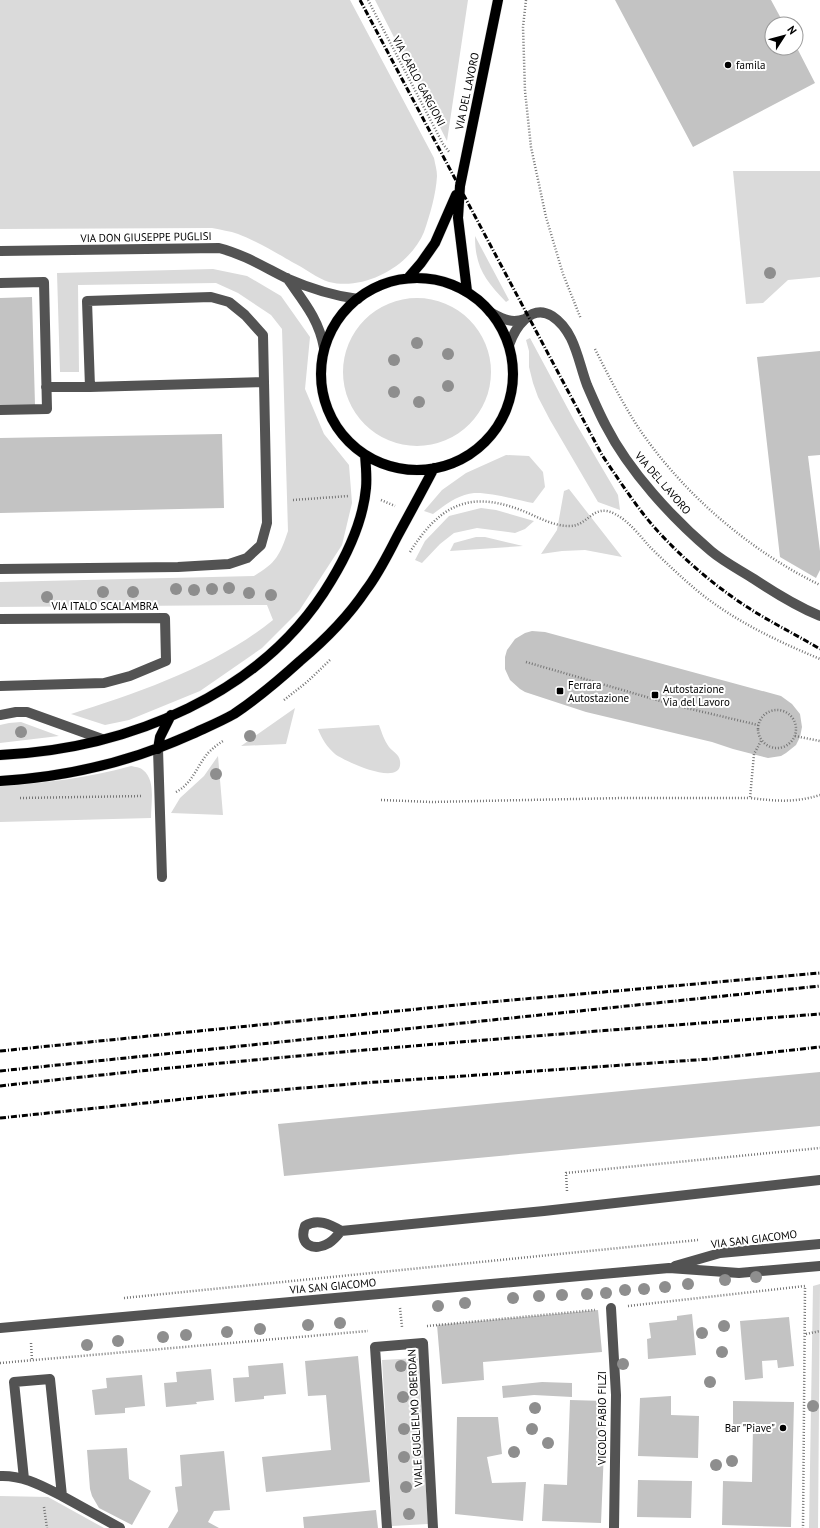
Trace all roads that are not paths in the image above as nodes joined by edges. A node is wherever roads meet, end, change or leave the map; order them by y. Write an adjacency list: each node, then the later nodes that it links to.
1 (498, 0): 2 (main road, VIA DEL LAVORO)
2 (460, 186): 5 (main road, VIA DEL LAVORO); 7 (main road, VIA DEL LAVORO)
3 (0, 251): 4 (street, VIA DON GIUSEPPE PUGLISI)
4 (287, 278): 8 (street, VIA DON GIUSEPPE PUGLISI); 12 (street, VIA DON GIUSEPPE PUGLISI)
5 (408, 278): 7 (main road, VIA DEL LAVORO); 8 (main road, VIA DEL LAVORO)
6 (0, 283): 15 (street)
7 (467, 291): 9 (main road, VIA DEL LAVORO)
8 (358, 299): 12 (main road, VIA DEL LAVORO)
9 (490, 312): 10 (street, VIA DEL LAVORO); 11 (main road, VIA DEL LAVORO)
10 (525, 319): 11 (street); 20 (street, VIA DEL LAVORO)
11 (509, 345): 18 (main road, VIA DEL LAVORO)
12 (324, 348): 17 (main road, VIA DEL LAVORO)
13 (264, 382): 14 (street); 14 (street); 19 (street)
14 (90, 387): 15 (street)
15 (46, 388): 16 (street)
16 (0, 410)
17 (365, 455): 18 (main road, VIA DEL LAVORO); 24 (main road)
18 (434, 468): 26 (main road)
19 (0, 569)
20 (820, 616)
21 (0, 619): 22 (street, VIA ITALO SCALAMBRA)
22 (0, 686)
23 (0, 715): 25 (street)
24 (171, 715): 25 (main road); 26 (main road)
25 (102, 739): 27 (main road)
26 (158, 749): 28 (main road); 29 (street)
27 (0, 755)
28 (0, 781)
29 (162, 877)
30 (820, 1180): 31 (street)
31 (340, 1231)
32 (820, 1244): 34 (street, VIA SAN GIACOMO)
33 (820, 1266): 34 (street, VIA SAN GIACOMO)
34 (669, 1268): 36 (street, VIA SAN GIACOMO)
35 (611, 1308): 43 (street, VICOLO FABIO FILZI)
36 (0, 1328)
37 (0, 1476): 38 (street)
38 (24, 1479): 39 (street); 39 (street)
39 (62, 1496): 40 (street)
40 (120, 1528)
41 (387, 1528): 42 (street, VIALE GUGLIELMO OBERDAN)
42 (434, 1528)
43 (614, 1528)

